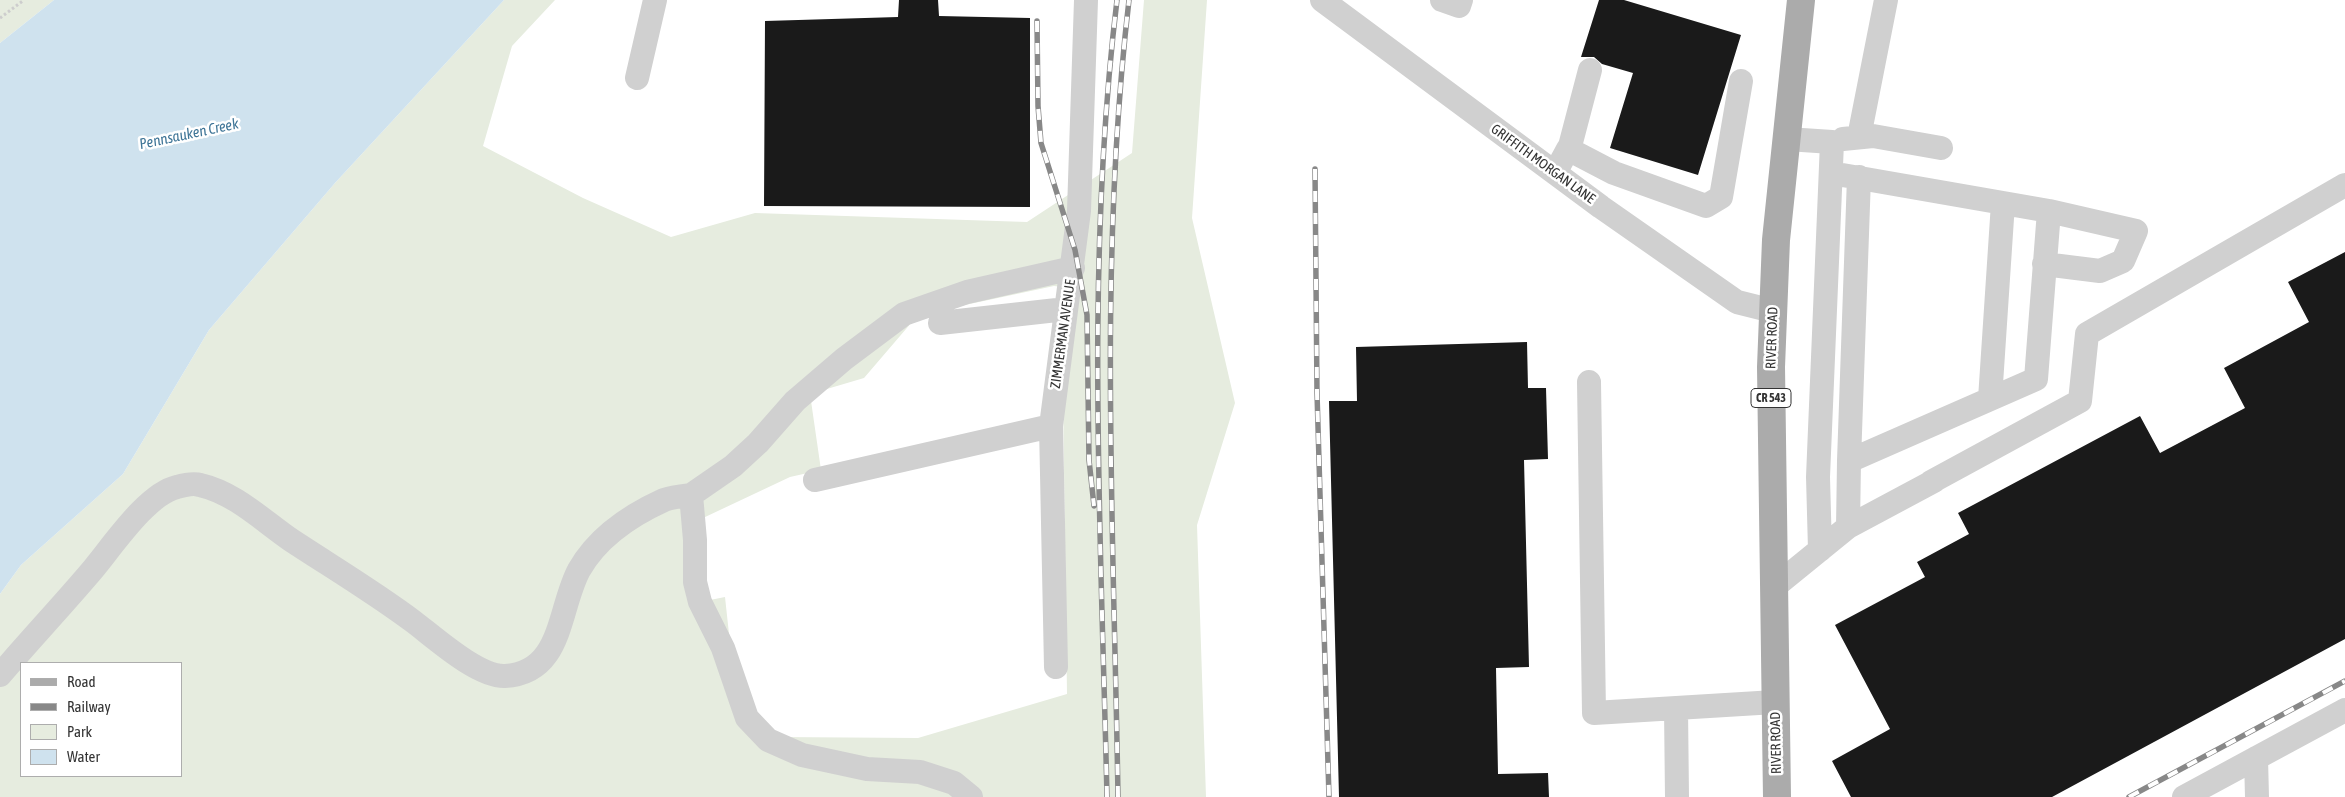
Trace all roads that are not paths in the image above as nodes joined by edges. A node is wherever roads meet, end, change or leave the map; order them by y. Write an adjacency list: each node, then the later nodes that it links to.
1 (655, 0): 9 (street)
2 (1086, 0): 23 (street, ZIMMERMAN AVENUE)
3 (1442, 0): 4 (street)
4 (1461, 0)
5 (1801, 0): 12 (main road, RIVER ROAD / CR 543)
6 (1886, 0): 11 (street)
7 (1332, 3): 17 (street, GRIFFITH MORGAN LANE)
8 (1590, 70): 15 (street)
9 (637, 78)
10 (1741, 81): 15 (street)
11 (1859, 137): 13 (street); 14 (street)
12 (1787, 139): 13 (street); 24 (main road, RIVER ROAD / CR 543)
13 (1832, 142): 16 (street)
14 (1941, 148)
15 (1569, 150): 17 (street)
16 (1831, 172): 18 (street); 33 (street)
17 (1555, 173): 24 (street, GRIFFITH MORGAN LANE)
18 (1859, 177): 20 (street); 29 (street)
19 (2345, 185): 32 (street)
20 (2003, 203): 21 (street); 27 (street)
21 (2048, 211): 22 (street); 22 (street)
22 (2044, 264): 27 (street)
23 (1070, 288): 25 (street); 28 (street, ZIMMERMAN AVENUE); 31 (street)
24 (1773, 311): 34 (main road, RIVER ROAD / CR 543)
25 (940, 323)
26 (1589, 382): 38 (street)
27 (1990, 399): 29 (street)
28 (1051, 426): 30 (street); 35 (street, ZIMMERMAN AVENUE)
29 (1849, 461): 32 (street)
30 (815, 480)
31 (691, 495): 36 (street); 41 (street)
32 (1848, 527): 33 (street)
33 (1820, 550): 34 (street)
34 (1773, 588): 37 (main road, RIVER ROAD / CR 543)
35 (1056, 667)
36 (0, 675)
37 (1775, 702): 38 (street); 43 (main road, RIVER ROAD / CR 543)
38 (1676, 708): 42 (street)
39 (2345, 710): 40 (street)
40 (2256, 758): 44 (street); 45 (street)
41 (971, 797)
42 (1677, 797)
43 (1778, 797)
44 (2184, 797)
45 (2257, 797)

